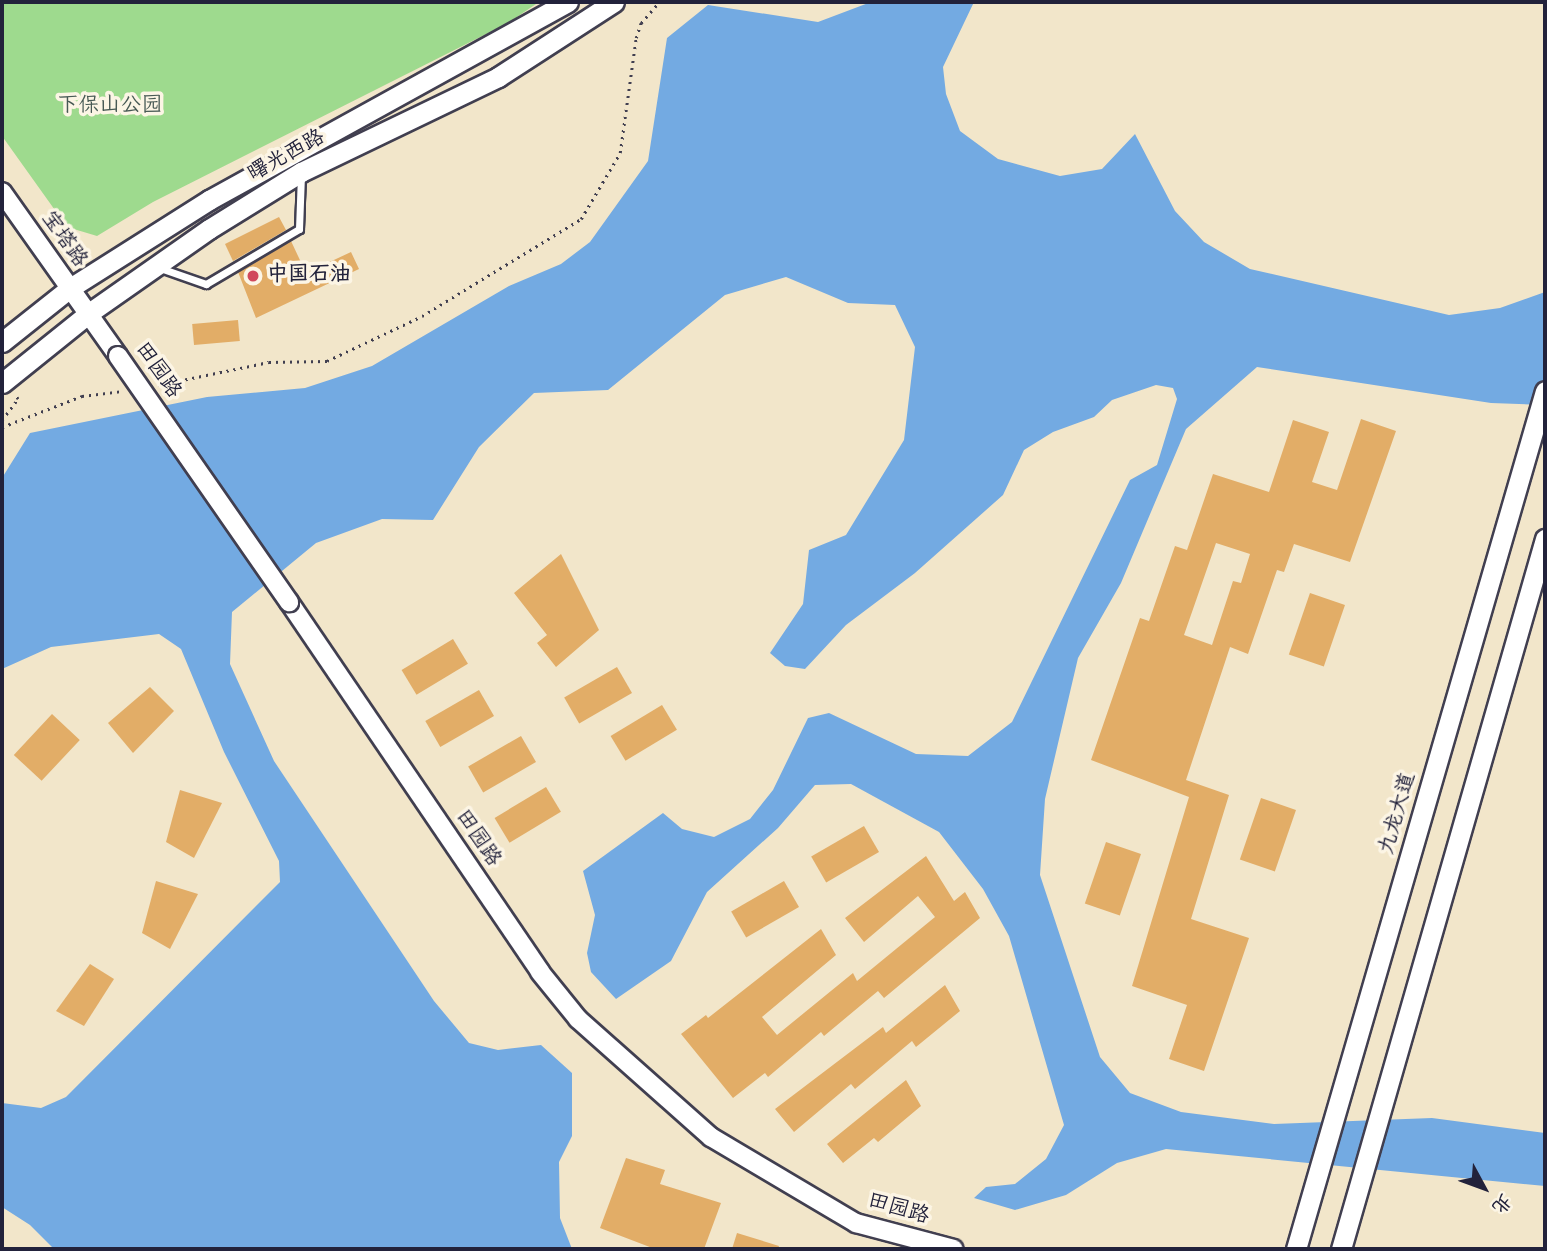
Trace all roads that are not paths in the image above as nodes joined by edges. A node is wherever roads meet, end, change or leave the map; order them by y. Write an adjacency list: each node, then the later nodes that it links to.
1 (568, 2): 6 (main road, 曙光西路)
2 (614, 2): 3 (main road, 曙光西路)
3 (301, 172): 5 (main road, 曙光西路); 5 (lane)
4 (2, 192): 6 (street, 宝塔路)
5 (156, 267): 7 (main road, 曙光西路)
6 (70, 288): 7 (street, 宝塔路); 8 (main road, 曙光西路)
7 (89, 313): 9 (main road, 曙光西路); 12 (street, 田园路, bridge)
8 (2, 342)
9 (3, 382)
10 (1543, 400): 13 (main road, 九龙大道)
11 (1545, 539): 14 (main road)
12 (954, 1249)
13 (1296, 1249)
14 (1341, 1249)

